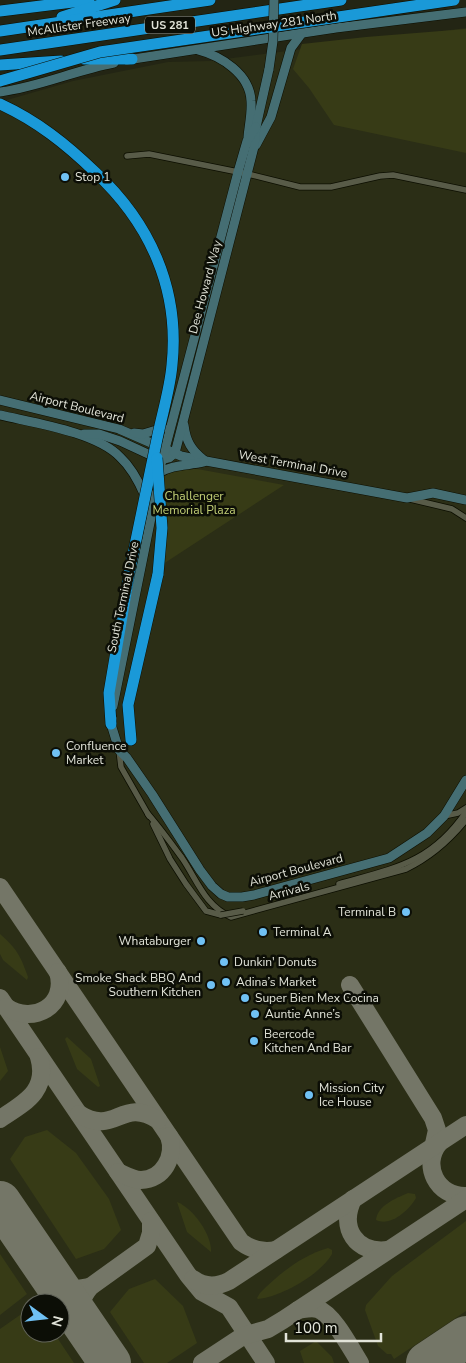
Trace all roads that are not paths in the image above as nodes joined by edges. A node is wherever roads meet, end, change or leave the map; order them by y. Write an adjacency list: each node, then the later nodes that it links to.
1 (89, 0): 7 (highway)
2 (115, 0): 9 (highway)
3 (210, 0): 9 (highway, McAllister Freeway / US 281)
4 (274, 0): 21 (main road, Dee Howard Way, bridge)
5 (341, 0): 13 (highway, McAllister Freeway / US 281)
6 (454, 0): 14 (highway, bridge)
7 (0, 11)
8 (466, 12): 11 (main road, US Highway 281 North)
9 (27, 28): 10 (highway, McAllister Freeway / US 281)
10 (0, 31)
11 (302, 33): 12 (main road, US Highway 281 North); 21 (main road)
12 (193, 49): 16 (main road, US Highway 281 North); 21 (main road)
13 (0, 50)
14 (100, 52): 15 (highway, bridge); 18 (highway, bridge)
15 (0, 57)
16 (132, 59): 17 (highway); 19 (main road, US Highway 281 North)
17 (0, 65)
18 (0, 81)
19 (0, 92)
20 (0, 104): 36 (highway, bridge)
21 (251, 144): 23 (main road, Dee Howard Way); 24 (main road, Dee Howard Way)
22 (127, 156): 23 (street)
23 (238, 172): 24 (street); 26 (main road, Dee Howard Way)
24 (248, 174): 25 (street); 27 (main road, Dee Howard Way)
25 (466, 190)
26 (207, 291): 27 (street); 28 (main road, Dee Howard Way)
27 (216, 293): 30 (main road, Dee Howard Way)
28 (189, 356): 30 (main road); 32 (main road, Dee Howard Way)
29 (0, 400): 34 (main road, Airport Boulevard)
30 (188, 404): 33 (main road, Dee Howard Way)
31 (0, 415): 35 (main road)
32 (173, 417): 34 (main road); 37 (main road, Dee Howard Way)
33 (183, 421): 38 (main road, Dee Howard Way); 40 (main road)
34 (128, 432): 37 (main road, Airport Boulevard)
35 (79, 434): 39 (main road); 45 (main road)
36 (157, 439): 46 (highway, bridge); 47 (highway, bridge)
37 (164, 448): 38 (main road, Airport Boulevard); 39 (main road, South Terminal Drive)
38 (175, 453): 39 (main road); 40 (main road, West Terminal Drive)
39 (161, 460): 41 (main road, South Terminal Drive)
40 (206, 461): 41 (main road); 42 (main road, West Terminal Drive)
41 (159, 473): 45 (main road, South Terminal Drive)
42 (407, 498): 43 (main road); 44 (street)
43 (466, 499)
44 (466, 518)
45 (152, 521): 46 (main road, South Terminal Drive)
46 (111, 724): 48 (main road, South Terminal Drive)
47 (131, 740)
48 (119, 750): 52 (street); 53 (main road, Airport Boulevard)
49 (466, 780): 53 (main road, Airport Boulevard)
50 (466, 808): 53 (street)
51 (466, 812): 52 (street, bridge)
52 (148, 814): 54 (street, Arrivals)
53 (444, 816)
54 (466, 820)

